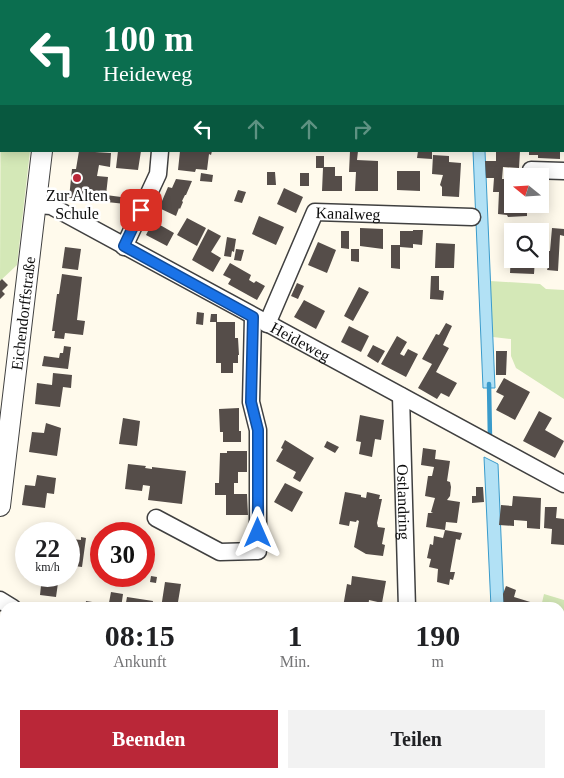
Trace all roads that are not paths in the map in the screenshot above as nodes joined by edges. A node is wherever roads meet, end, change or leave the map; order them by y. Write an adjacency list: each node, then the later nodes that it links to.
1 (42, 152): 5 (street, Eichendorffstraße)
2 (160, 152): 7 (street)
3 (549, 171): 4 (street)
4 (564, 171)
5 (36, 205): 7 (street, Heideweg); 11 (street, Eichendorffstraße)
6 (472, 217): 8 (street, Kanalweg)
7 (124, 246): 8 (street, Heideweg)
8 (260, 320): 9 (street, Heideweg); 12 (street)
9 (401, 396): 10 (street, Heideweg); 13 (street, Ostlandring)
10 (564, 484)
11 (0, 506)
12 (156, 518)
13 (407, 602)

